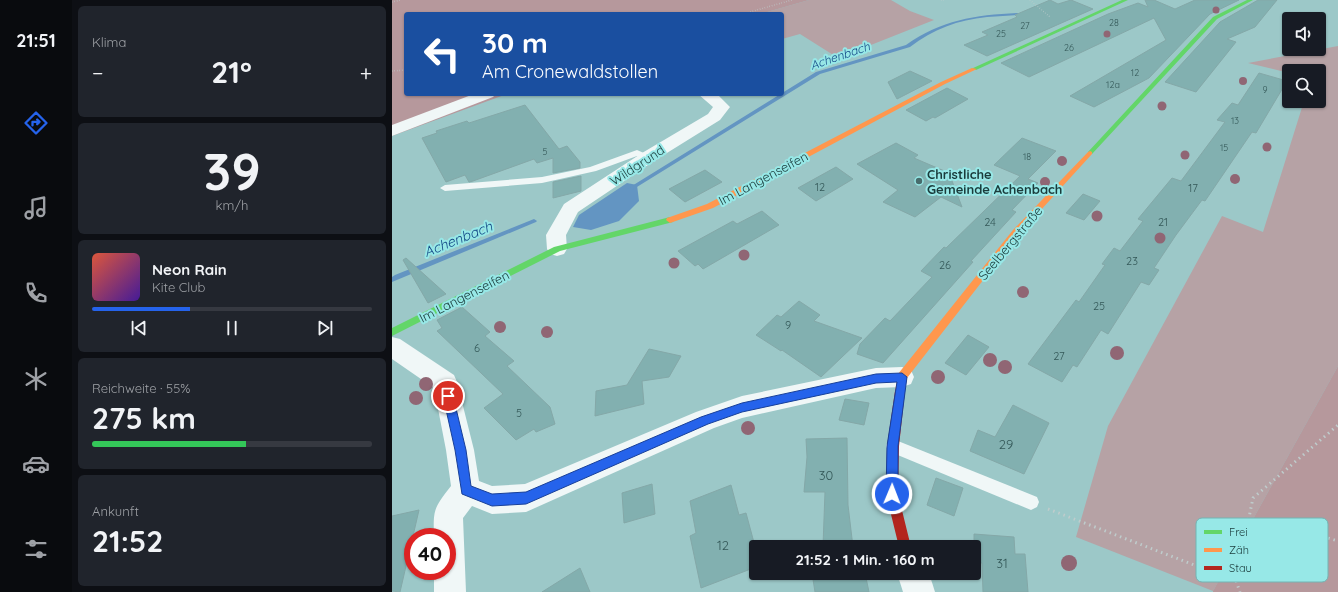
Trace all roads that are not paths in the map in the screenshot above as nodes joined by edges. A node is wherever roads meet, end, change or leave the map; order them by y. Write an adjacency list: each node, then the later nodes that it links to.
1 (1126, 0): 8 (street, Im Langenseifen)
2 (1251, 0): 11 (street, Seelbergstraße)
3 (483, 96): 5 (street)
4 (709, 96): 6 (street, Wildgrund)
5 (392, 131)
6 (648, 157): 7 (lane); 8 (street, Wildgrund)
7 (445, 188)
8 (557, 249): 9 (street, Im Langenseifen)
9 (392, 332)
10 (392, 346): 13 (street)
11 (902, 377): 12 (street); 13 (street)
12 (893, 446): 14 (lane); 15 (street)
13 (466, 490): 17 (street)
14 (1032, 502)
15 (903, 540)
16 (915, 580): 18 (street)
17 (450, 592)
18 (919, 592)

